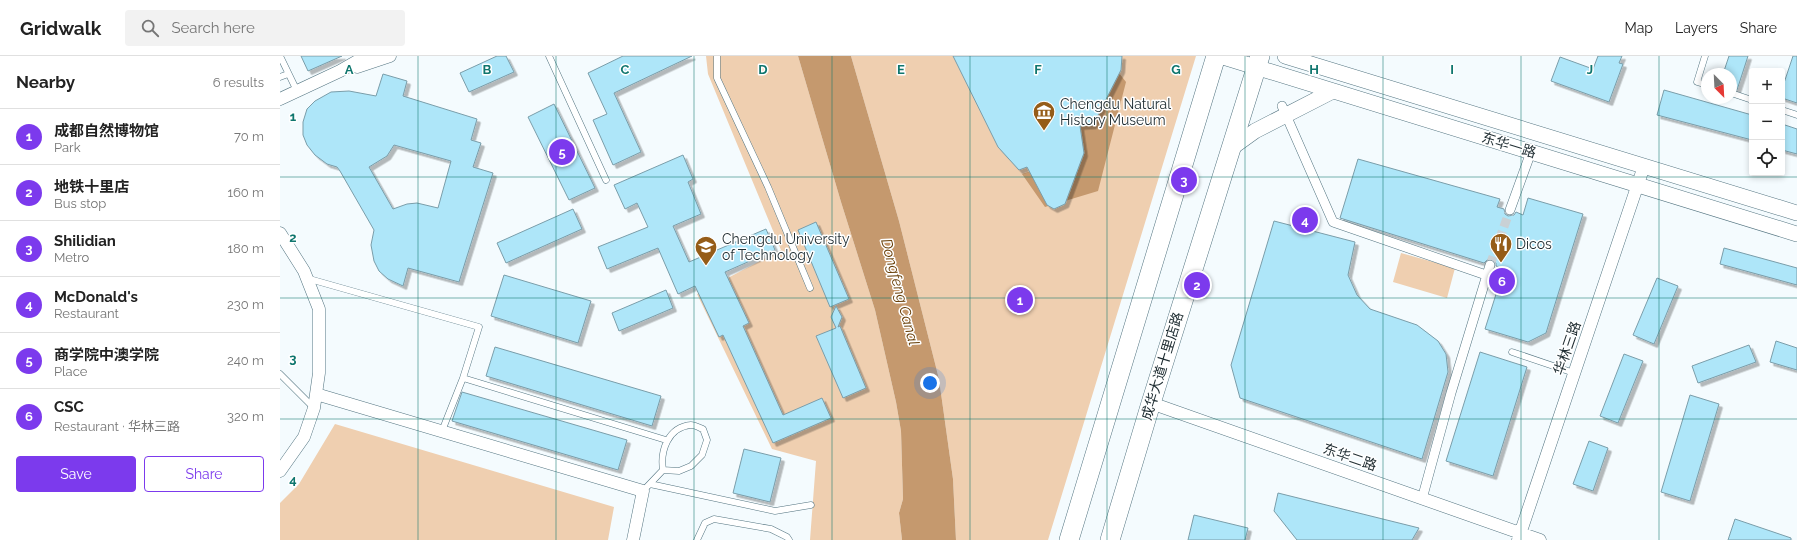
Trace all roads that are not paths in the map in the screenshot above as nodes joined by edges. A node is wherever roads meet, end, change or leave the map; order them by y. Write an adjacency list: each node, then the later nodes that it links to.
1 (280, 56): 16 (lane)
2 (366, 56): 14 (street)
3 (390, 56): 14 (street)
4 (549, 56): 30 (lane)
5 (716, 56): 39 (lane)
6 (1216, 56): 58 (main road)
7 (1220, 56): 11 (street, 东华一路)
8 (1285, 56): 15 (street, 东华一路)
9 (1327, 56): 15 (street)
10 (1705, 56): 12 (lane)
11 (1258, 62): 20 (street, 东华一路); 27 (main road, 成华大道十里店路)
12 (1701, 68)
13 (1701, 69): 18 (lane)
14 (340, 71): 19 (street)
15 (1338, 72): 29 (street, 东华一路)
16 (288, 74): 17 (lane); 19 (lane)
17 (280, 77)
18 (1701, 83)
19 (297, 91): 22 (street)
20 (1333, 91): 24 (street); 28 (street, 东华一路)
21 (1737, 95): 23 (lane)
22 (280, 99)
23 (1749, 99)
24 (1284, 111): 27 (street); 37 (street)
25 (1785, 111): 26 (lane)
26 (1797, 115)
27 (1230, 149): 45 (main road, 成华大道十里店路)
28 (1531, 152): 31 (street, 东华一路); 32 (street)
29 (1644, 166): 31 (street, 华林三路); 33 (street, 东华一路)
30 (606, 180)
31 (1638, 185): 35 (street, 东华一路); 41 (street, 华林三路)
32 (1510, 210)
33 (1797, 213)
34 (280, 234): 38 (street)
35 (1797, 234)
36 (1490, 265): 37 (street)
37 (1486, 276): 52 (street)
38 (306, 278): 43 (lane); 44 (street)
39 (810, 288)
40 (1512, 352): 41 (lane)
41 (1574, 373): 54 (street, 华林三路)
42 (280, 374): 46 (lane)
43 (463, 378): 47 (lane); 48 (lane)
44 (316, 394): 46 (street); 47 (street)
45 (1151, 403): 52 (street, 东华二路); 59 (main road, 成华大道十里店路)
46 (314, 408): 50 (street)
47 (442, 431): 51 (street)
48 (666, 440): 49 (lane); 49 (lane)
49 (663, 470): 51 (lane)
50 (280, 471)
51 (647, 487): 53 (lane); 55 (street)
52 (1422, 499): 54 (street, 东华二路)
53 (811, 505)
54 (1519, 537): 60 (street, 东华二路)
55 (633, 540)
56 (696, 540): 57 (lane)
57 (789, 540)
58 (1069, 540)
59 (1110, 540)
60 (1540, 540)

